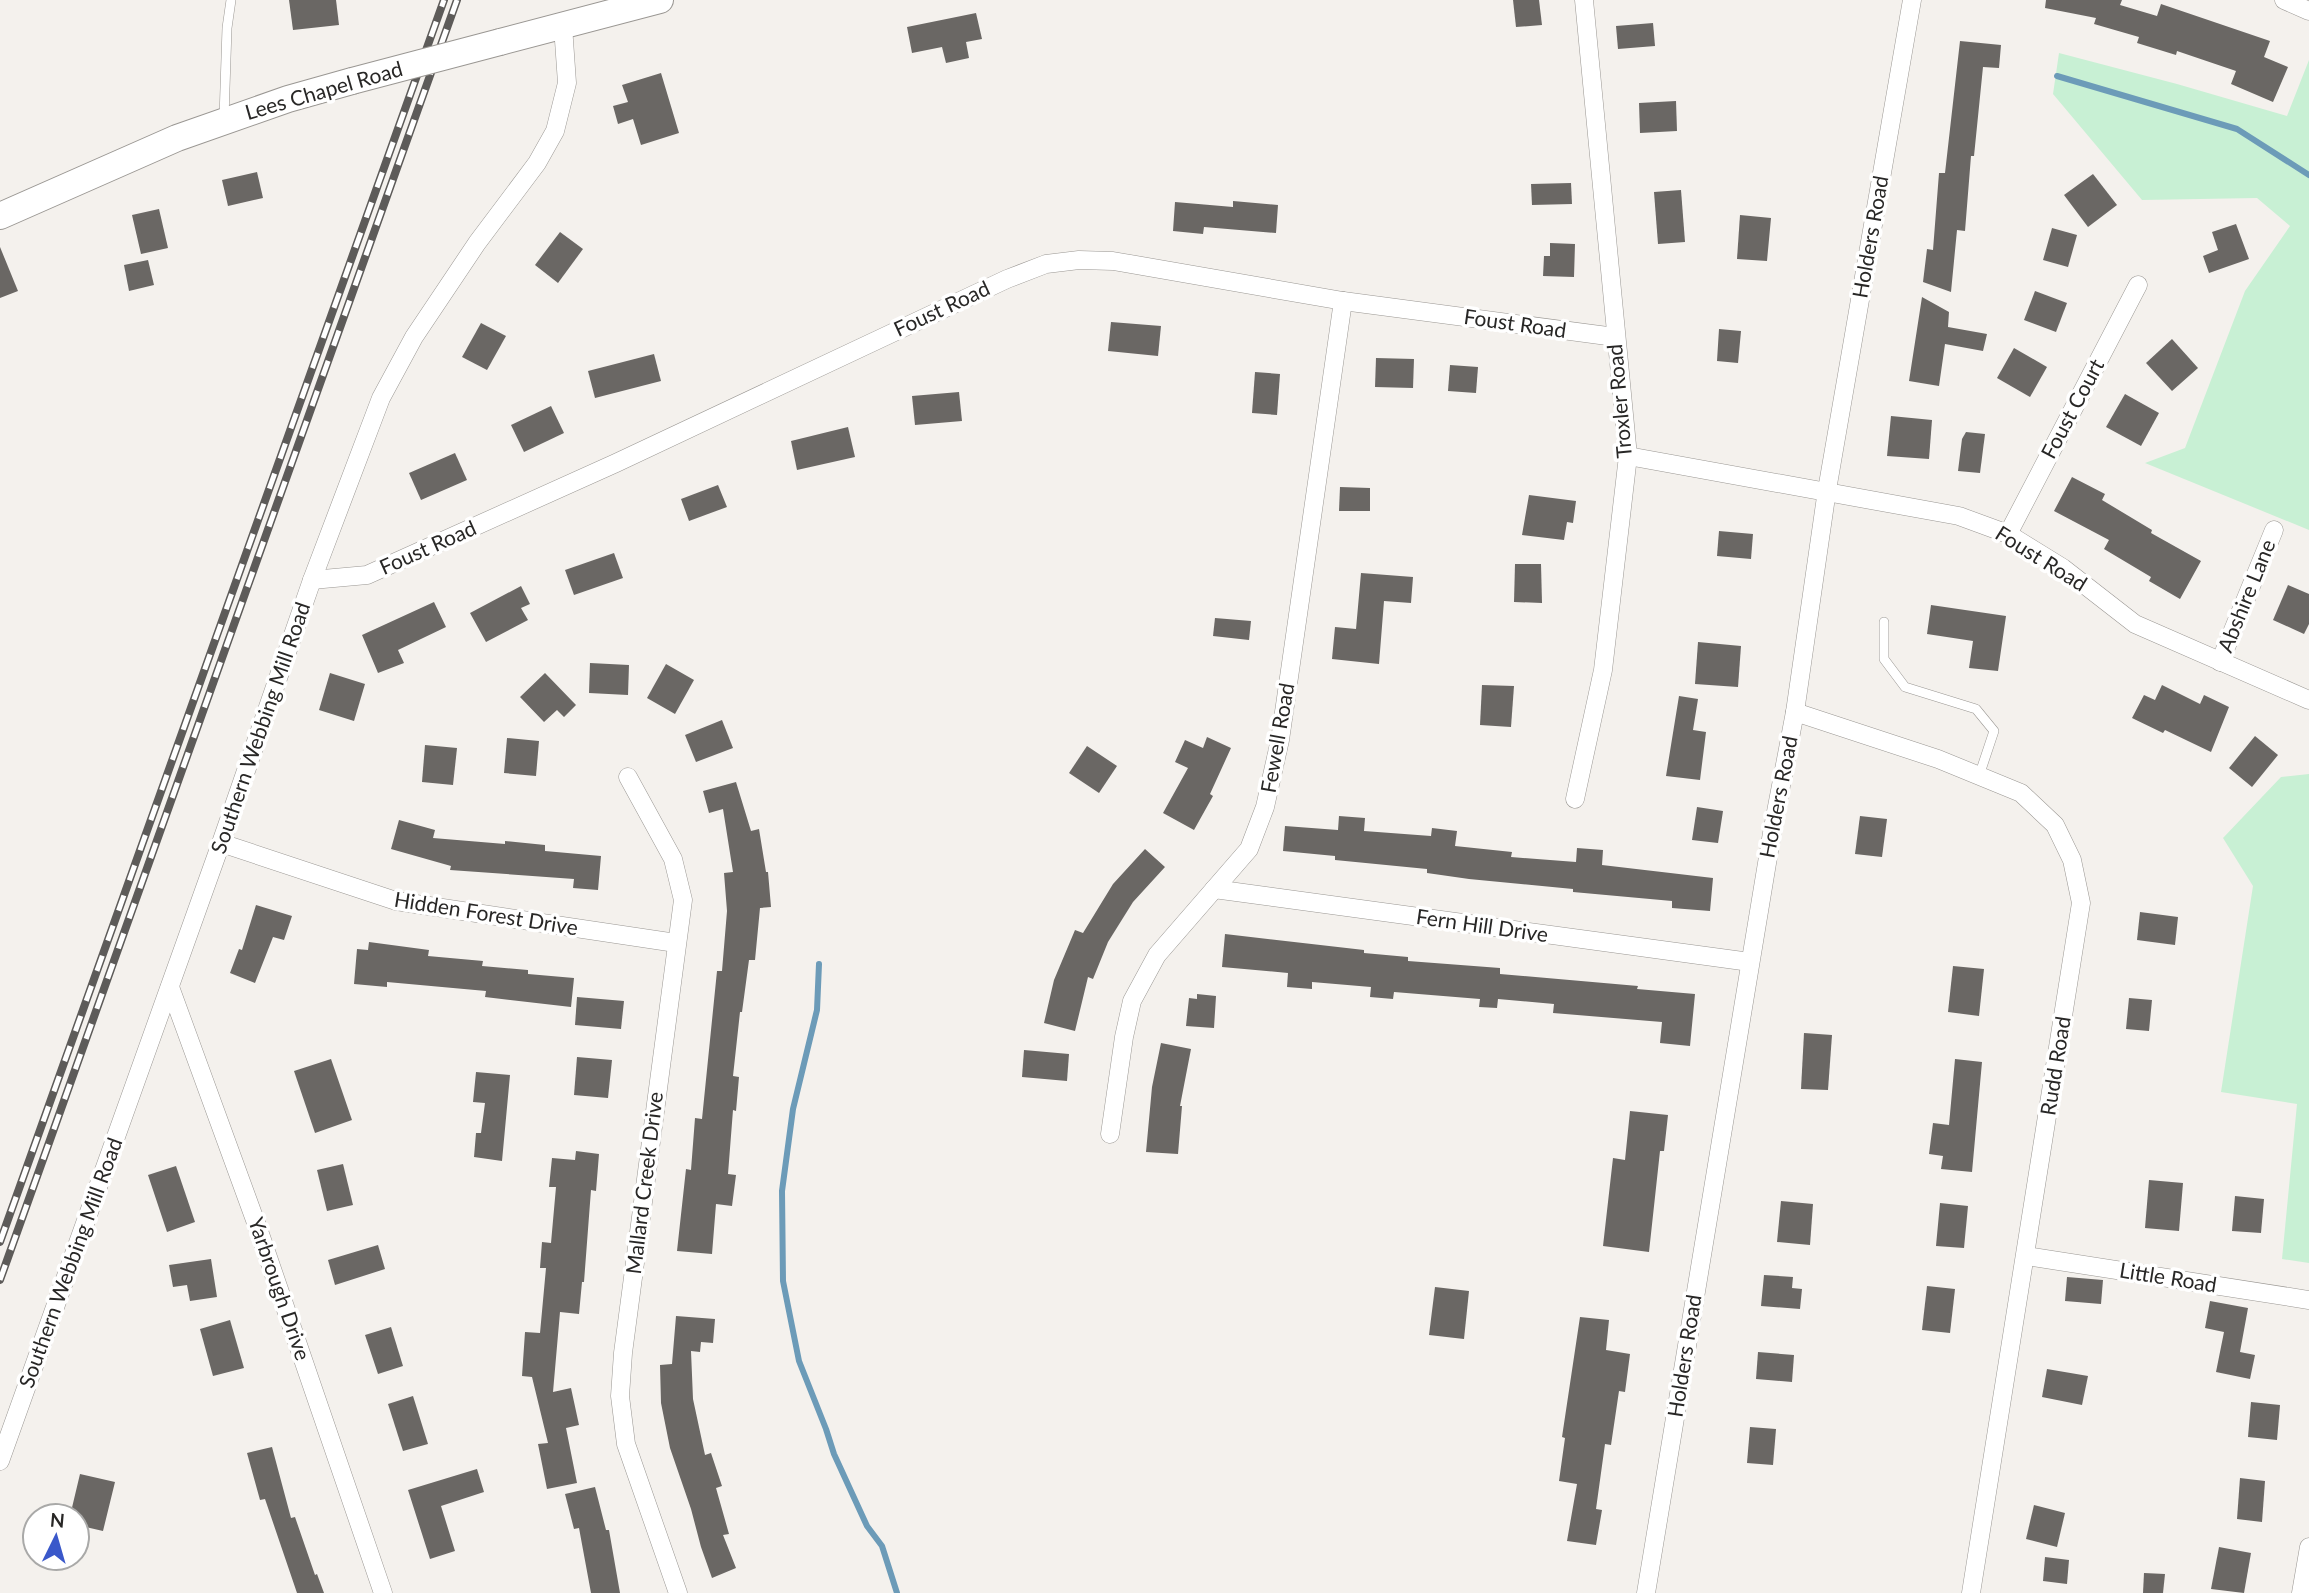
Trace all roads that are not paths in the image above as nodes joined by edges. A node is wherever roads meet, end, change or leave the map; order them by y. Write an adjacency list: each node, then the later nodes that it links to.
1 (231, 0): 8 (lane)
2 (660, 0): 7 (main road, Lees Chapel Road)
3 (1584, 0): 12 (street, Troxler Road)
4 (1912, 0): 14 (street, Holders Road)
5 (2284, 0): 6 (street)
6 (2309, 11)
7 (563, 26): 8 (main road, Lees Chapel Road, bridge); 17 (street, Southern Webbing Mill Road)
8 (224, 120): 9 (main road, Lees Chapel Road)
9 (0, 216)
10 (2138, 285): 16 (street, Foust Court)
11 (1343, 301): 12 (street, Foust Road); 17 (street, Foust Road); 26 (street, Fewell Road)
12 (1615, 337): 13 (street, Troxler Road)
13 (1628, 456): 14 (street, Foust Road); 24 (street, Troxler Road)
14 (1827, 491): 16 (street, Foust Road); 21 (street, Holders Road)
15 (2274, 530): 19 (street, Abshire Lane)
16 (2008, 534): 19 (street, Foust Road)
17 (312, 580): 25 (street, Southern Webbing Mill Road)
18 (1884, 622): 22 (lane)
19 (2220, 662): 20 (street, Foust Road)
20 (2309, 700)
21 (1795, 712): 22 (street, Rudd Road); 28 (street, Holders Road)
22 (1979, 776): 31 (street, Rudd Road)
23 (628, 778): 27 (street, Mallard Creek Drive)
24 (1576, 799)
25 (221, 843): 27 (street, Hidden Forest Drive); 29 (street, Southern Webbing Mill Road)
26 (1213, 889): 28 (street, Fern Hill Drive); 30 (street, Fewell Road)
27 (676, 943): 36 (street, Mallard Creek Drive)
28 (1750, 962): 37 (street, Holders Road)
29 (170, 987): 33 (street, Southern Webbing Mill Road); 35 (street, Yarbrough Drive)
30 (1110, 1134)
31 (2026, 1256): 32 (street, Little Road); 38 (street, Rudd Road)
32 (2309, 1300)
33 (0, 1461)
34 (2309, 1547): 39 (street)
35 (383, 1593)
36 (678, 1593)
37 (1646, 1593)
38 (1971, 1593)
39 (2301, 1593)

